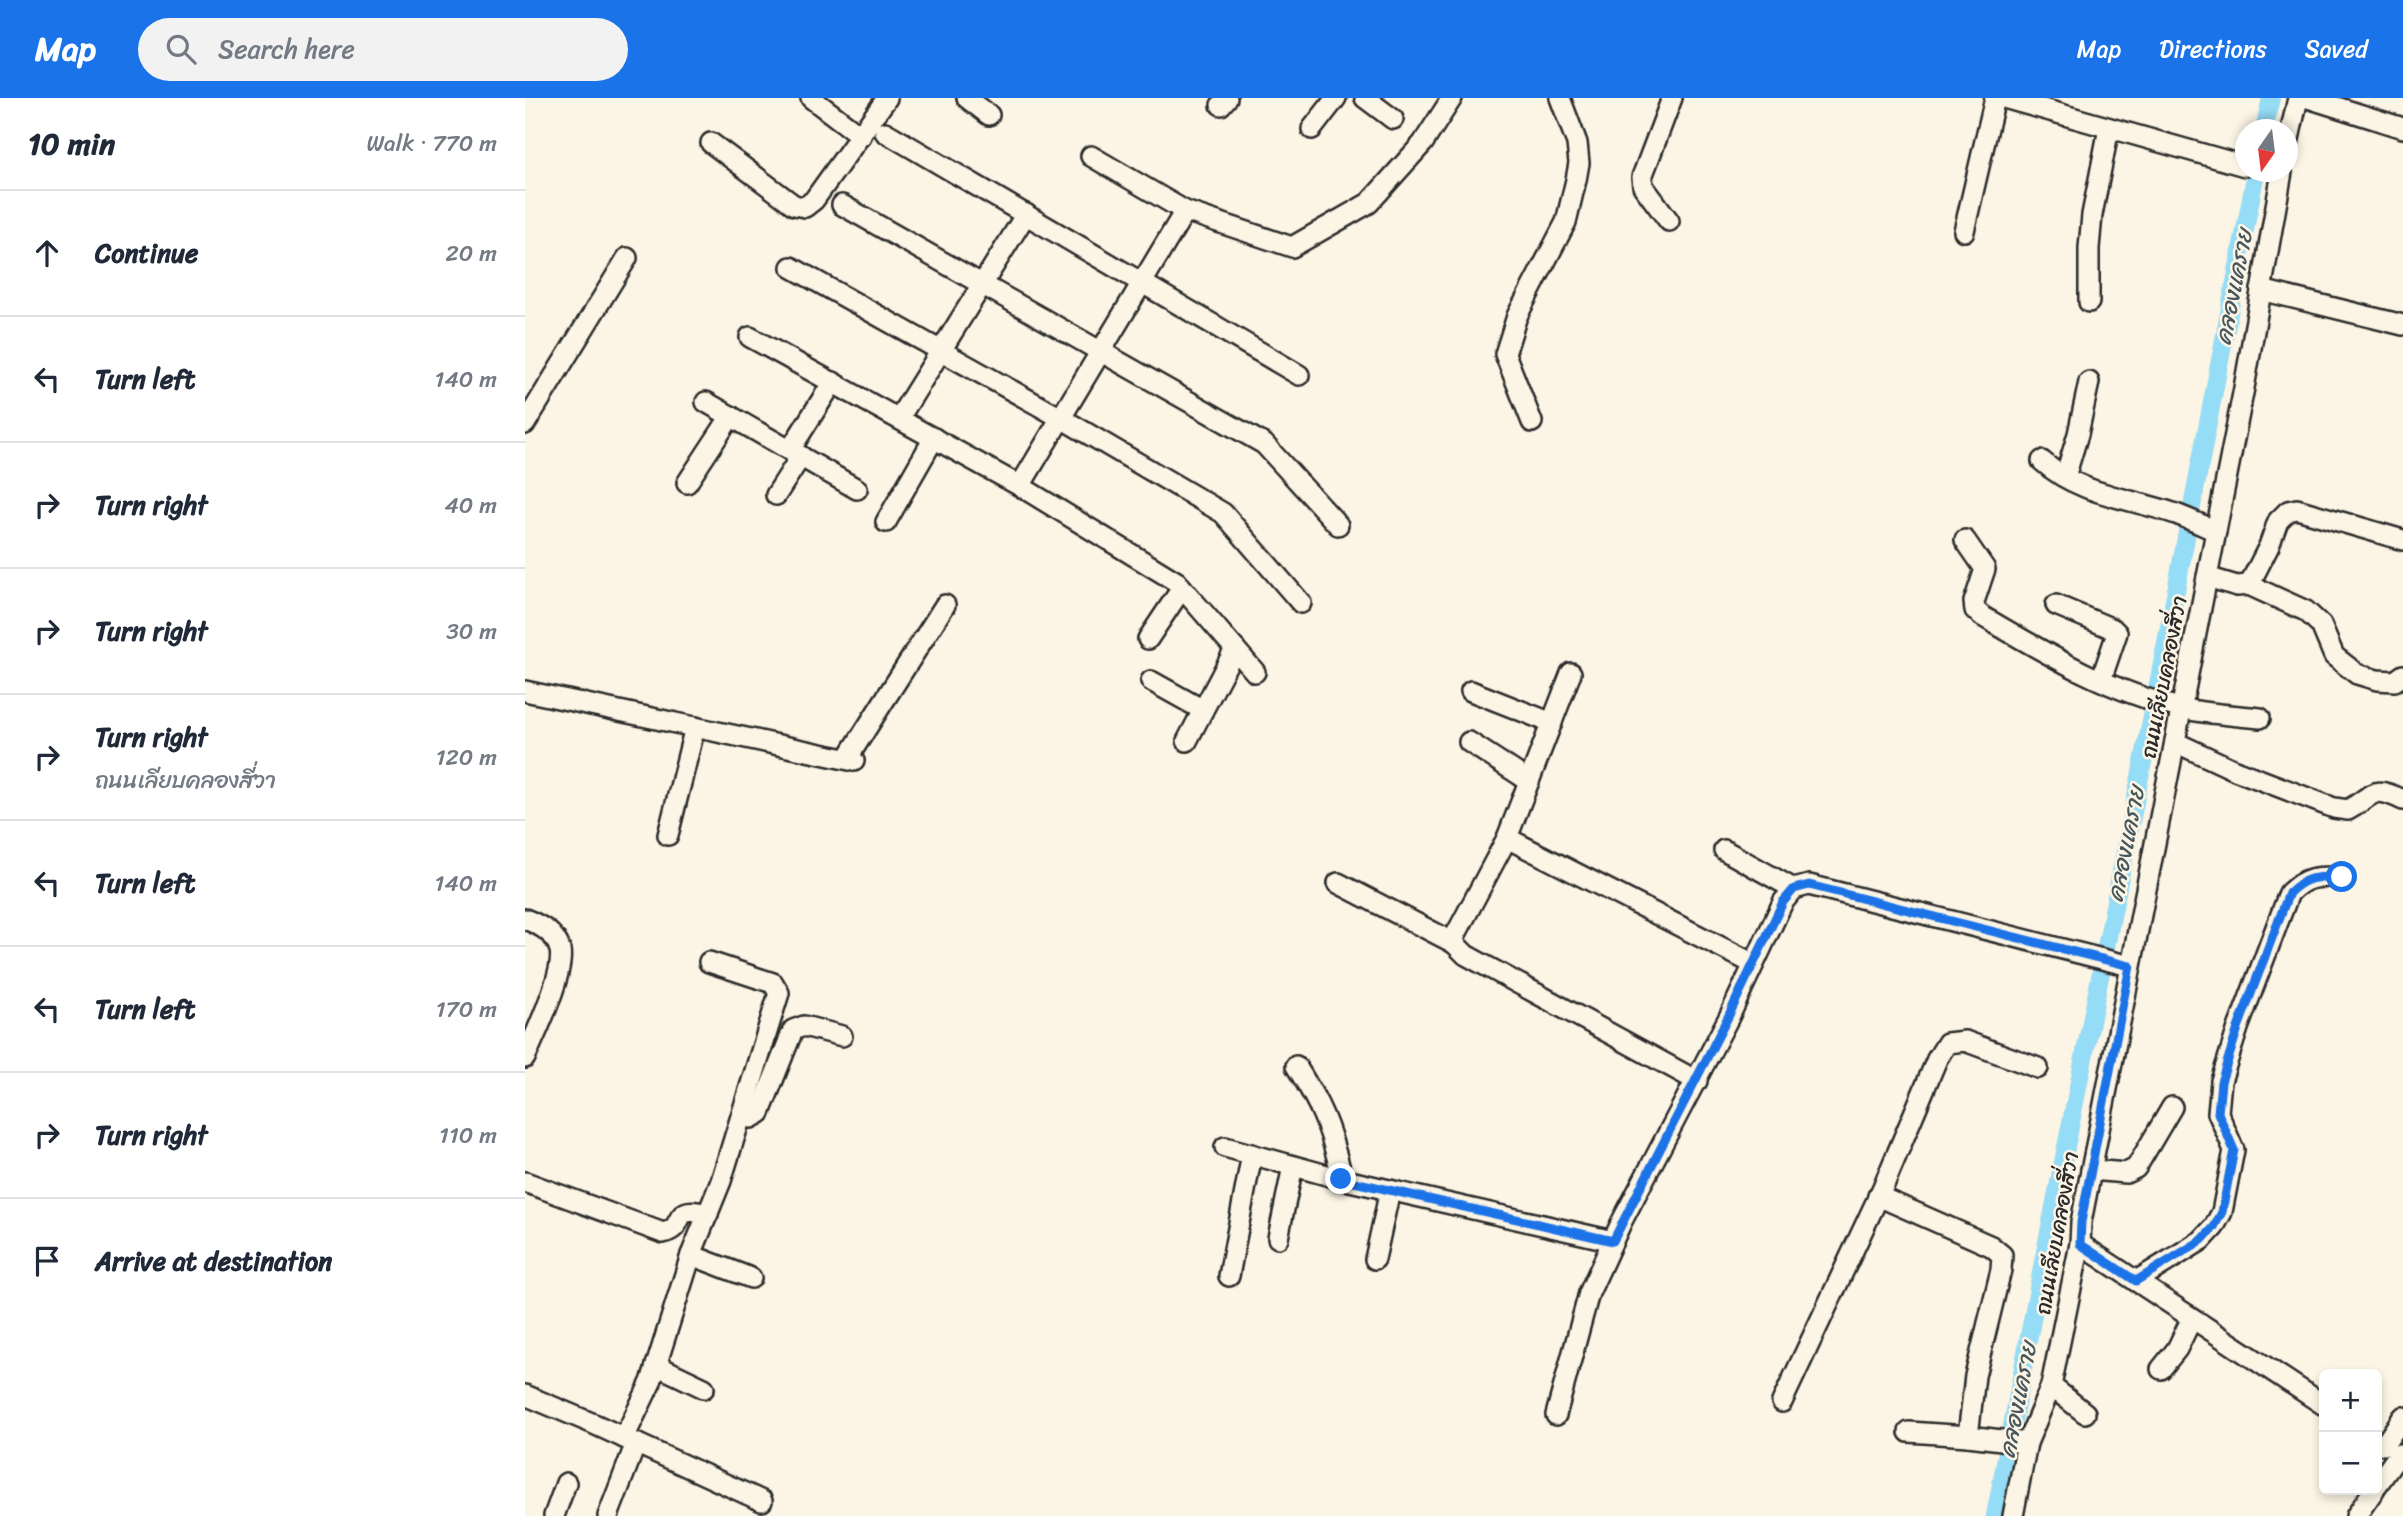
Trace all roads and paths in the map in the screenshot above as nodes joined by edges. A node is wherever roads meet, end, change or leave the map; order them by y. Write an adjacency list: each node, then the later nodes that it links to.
1 (811, 98): 20 (street)
2 (887, 98): 20 (street)
3 (967, 98): 13 (street)
4 (1336, 98): 18 (street)
5 (1365, 98): 14 (street)
6 (1452, 98): 26 (street)
7 (1560, 98): 47 (street)
8 (1672, 98): 28 (street)
9 (1995, 98): 29 (street)
10 (2004, 98): 16 (street)
11 (2298, 98): 15 (street)
12 (2308, 98): 17 (street)
13 (989, 115)
14 (1393, 119)
15 (2293, 119)
16 (2109, 128): 23 (street); 35 (street)
17 (2403, 128)
18 (1312, 129)
19 (885, 132): 27 (street)
20 (861, 136): 21 (street)
21 (711, 143)
22 (1091, 156): 26 (street)
23 (2235, 164)
24 (2276, 182): 34 (street, ถนนเลียบคลองสี่วา)
25 (842, 205): 33 (street)
26 (1185, 211): 32 (street)
27 (1026, 214): 32 (street); 33 (street)
28 (1669, 221)
29 (1964, 231)
30 (627, 258): 48 (street)
31 (791, 267): 38 (street)
32 (1142, 283): 39 (street); 40 (street)
33 (982, 285): 38 (street); 39 (street)
34 (2261, 290): 36 (street); 59 (street, ถนนเลียบคลองสี่วา)
35 (2089, 302)
36 (2403, 325)
37 (750, 337): 41 (street)
38 (941, 351): 45 (street); 46 (street)
39 (1101, 352): 46 (street); 58 (street)
40 (1299, 375)
41 (833, 382): 45 (street); 50 (street)
42 (2089, 382): 52 (street)
43 (706, 402): 44 (street)
44 (731, 416): 50 (street); 53 (street)
45 (899, 418): 49 (street)
46 (1061, 418): 54 (street); 65 (street)
47 (1532, 422)
48 (525, 424)
49 (934, 438): 54 (street); 57 (street)
50 (796, 453): 55 (street); 56 (street)
51 (2042, 461): 52 (street)
52 (2065, 477): 59 (street)
53 (687, 483)
54 (1020, 486): 64 (street)
55 (856, 489)
56 (776, 495)
57 (886, 522)
58 (1338, 525)
59 (2216, 531): 62 (street, ถนนเลียบคลองสี่วา)
60 (1965, 540): 73 (street)
61 (2403, 540): 63 (street)
62 (2207, 577): 63 (street); 77 (street, ถนนเลียบคลองสี่วา)
63 (2249, 584): 72 (street)
64 (1182, 588): 68 (street); 69 (street)
65 (1301, 603)
66 (945, 605): 81 (street)
67 (2056, 605): 73 (street)
68 (1148, 639)
69 (1235, 649): 70 (street); 78 (street)
70 (1255, 672)
71 (1571, 673): 80 (street)
72 (2403, 675)
73 (2101, 680): 77 (street)
74 (1151, 681): 78 (street)
75 (525, 691): 81 (street)
76 (1471, 691): 80 (street)
77 (2181, 708): 79 (street); 84 (street, ถนนเลียบคลองสี่วา)
78 (1203, 710): 82 (street)
79 (2260, 718)
80 (1552, 723): 85 (street)
81 (695, 727): 87 (street)
82 (1187, 741)
83 (1469, 742): 85 (street)
84 (2175, 742): 86 (street); 97 (street, ถนนเลียบคลองสี่วา)
85 (1529, 781): 88 (street)
86 (2403, 800)
87 (668, 835)
88 (1507, 838): 94 (street); 96 (street)
89 (1724, 849): 92 (street)
90 (2342, 877): 121 (street)
91 (1338, 883): 94 (street)
92 (1794, 889): 96 (street); 97 (street)
93 (525, 919): 99 (street)
94 (1454, 943): 102 (street)
95 (709, 962): 104 (street)
96 (1752, 963): 102 (street)
97 (2130, 966): 108 (street, ถนนเลียบคลองสี่วา)
98 (842, 1036): 104 (street)
99 (525, 1058)
100 (1296, 1066): 109 (street)
101 (2038, 1068): 112 (street)
102 (1697, 1080): 115 (street)
103 (2172, 1107): 108 (street)
104 (742, 1115): 113 (street)
105 (1225, 1147): 106 (street)
106 (1252, 1154): 107 (street); 119 (street)
107 (1293, 1166): 109 (street); 114 (street)
108 (2091, 1170): 116 (street, ถนนเลียบคลองสี่วา)
109 (1341, 1179): 111 (street)
110 (525, 1182): 113 (street)
111 (1389, 1190): 115 (street); 118 (street)
112 (1878, 1196): 128 (street); 134 (street)
113 (708, 1214): 117 (street)
114 (1278, 1238)
115 (1613, 1241): 131 (street)
116 (2080, 1244): 121 (street); 125 (street, ถนนเลียบคลองสี่วา)
117 (691, 1255): 120 (street); 123 (street)
118 (1374, 1259)
119 (1229, 1276)
120 (751, 1278)
121 (2136, 1281): 122 (street)
122 (2192, 1318): 124 (street); 129 (street)
123 (656, 1365): 126 (street); 135 (street)
124 (2161, 1369)
125 (2051, 1386): 130 (street); 136 (street, ถนนเลียบคลองสี่วา)
126 (704, 1388)
127 (525, 1395): 135 (street)
128 (1782, 1402)
129 (2319, 1402)
130 (2085, 1413)
131 (1556, 1415)
132 (2403, 1417): 137 (street)
133 (1909, 1432): 134 (street)
134 (1976, 1436): 136 (street)
135 (630, 1441): 141 (street); 143 (street)
136 (2020, 1443): 144 (street, ถนนเลียบคลองสี่วา)
137 (2391, 1449): 138 (street)
138 (2382, 1471)
139 (566, 1483): 142 (street)
140 (2370, 1495): 145 (street)
141 (762, 1502)
142 (554, 1516)
143 (608, 1516)
144 (2013, 1516)
145 (2356, 1516)

